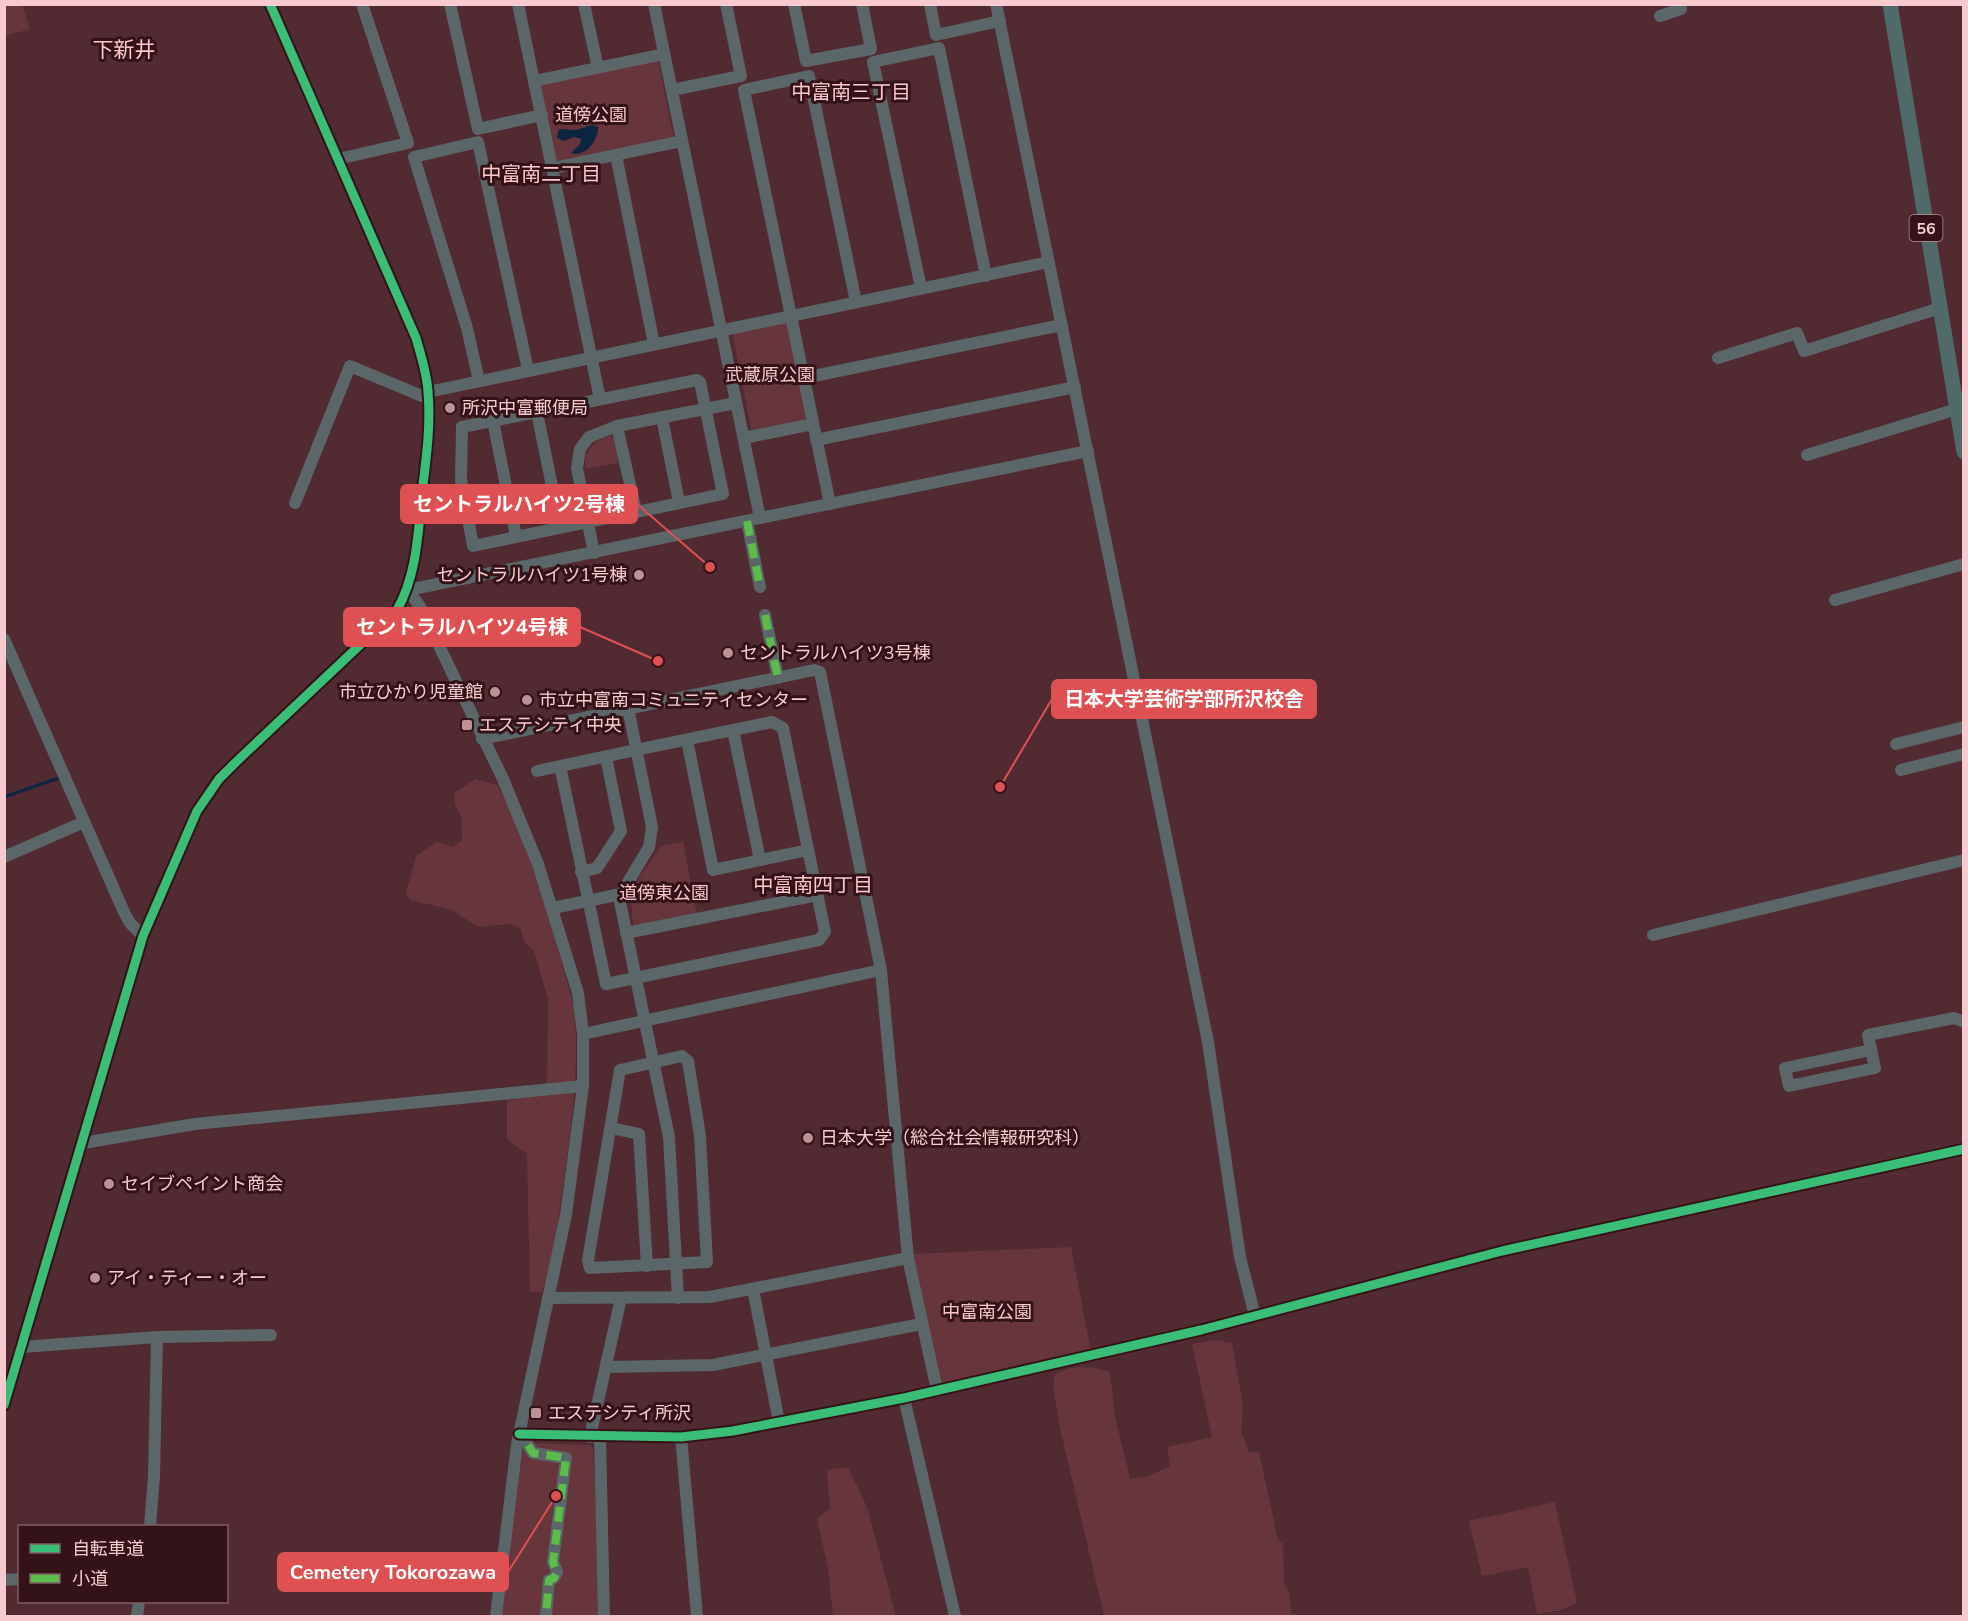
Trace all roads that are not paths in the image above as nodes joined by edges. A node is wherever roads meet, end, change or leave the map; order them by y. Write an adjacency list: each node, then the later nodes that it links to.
1 (270, 4): 23 (street)
2 (362, 4): 23 (street)
3 (450, 4): 20 (street)
4 (518, 4): 18 (street)
5 (584, 4): 17 (street)
6 (654, 4): 16 (street)
7 (726, 4): 19 (street)
8 (794, 4): 9 (street)
9 (862, 4)
10 (930, 4): 15 (street)
11 (996, 4): 15 (street)
12 (1679, 4): 14 (street)
13 (1890, 4): 29 (main road, 56)
14 (1660, 16)
15 (1000, 21): 25 (street)
16 (664, 54): 17 (street); 19 (street)
17 (598, 68): 18 (street)
18 (534, 81): 20 (street)
19 (672, 90): 21 (street)
20 (542, 115): 24 (street)
21 (682, 141): 22 (street); 32 (street)
22 (616, 155): 24 (street); 33 (street)
23 (338, 159): 40 (street)
24 (553, 168): 34 (street)
25 (1049, 262): 26 (street); 31 (street)
26 (986, 276): 27 (street); 27 (street)
27 (921, 288): 28 (street)
28 (856, 302): 30 (street); 30 (street)
29 (1940, 308): 35 (street); 44 (main road, 56)
30 (791, 315): 32 (street); 37 (street)
31 (1062, 326): 37 (street); 39 (street)
32 (722, 329): 33 (street); 42 (street)
33 (654, 344): 34 (street)
34 (591, 357): 36 (street); 41 (street)
35 (1718, 358)
36 (528, 370): 38 (street); 38 (street)
37 (804, 378): 48 (street)
38 (479, 381): 40 (street)
39 (1075, 387): 51 (street); 52 (street)
40 (429, 396): 56 (street); 67 (street)
41 (600, 399): 43 (street); 45 (street)
42 (736, 403): 43 (street); 50 (street)
43 (705, 409): 46 (street); 55 (street)
44 (1957, 410): 53 (main road, 56); 54 (street)
45 (537, 412): 47 (street); 62 (street)
46 (662, 418): 49 (street); 55 (street)
47 (493, 421): 63 (street); 63 (street)
48 (813, 424): 50 (street); 51 (street)
49 (617, 426): 58 (street); 60 (street)
50 (744, 438): 59 (street)
51 (816, 440): 57 (street)
52 (1088, 451): 57 (street); 115 (street)
53 (1964, 452)
54 (1807, 454)
55 (678, 502): 58 (street)
56 (295, 503)
57 (830, 504): 59 (street)
58 (636, 511): 60 (street)
59 (760, 518): 61 (street)
60 (588, 521): 62 (street); 64 (street)
61 (747, 521): 64 (street); 66 (street)
62 (560, 526): 63 (street)
63 (516, 536)
64 (594, 553): 67 (street)
65 (1964, 564): 68 (street)
66 (760, 587)
67 (408, 590): 75 (street); 96 (street)
68 (1835, 600)
69 (765, 615): 71 (street)
70 (4, 639): 84 (street)
71 (778, 678): 72 (street); 97 (street)
72 (628, 708): 75 (street); 78 (street)
73 (1964, 727): 77 (street)
74 (733, 730): 76 (street); 85 (street); 87 (street)
75 (482, 739): 93 (street)
76 (687, 740): 78 (street); 87 (street)
77 (1896, 744)
78 (637, 750): 80 (street); 90 (street)
79 (1964, 754): 82 (street)
80 (606, 757): 81 (street); 89 (street)
81 (560, 766): 83 (street); 89 (street)
82 (1901, 770)
83 (537, 771)
84 (84, 822): 86 (street); 96 (street)
85 (808, 850): 87 (street); 91 (street)
86 (4, 857)
87 (760, 860)
88 (1964, 860): 95 (street)
89 (582, 872): 92 (street)
90 (621, 894): 92 (street); 94 (street)
91 (818, 895): 94 (street); 98 (street)
92 (588, 901): 93 (street); 98 (street)
93 (553, 908): 101 (street)
94 (626, 933): 98 (street)
95 (1653, 935)
96 (143, 936): 106 (street)
97 (881, 970): 99 (street); 108 (street)
98 (635, 979): 99 (street)
99 (645, 1021): 101 (street); 103 (street)
100 (1964, 1022): 102 (street)
101 (583, 1034): 104 (street)
102 (1871, 1050): 102 (street)
103 (654, 1063): 105 (street); 109 (street); 109 (street)
104 (583, 1086): 106 (street); 114 (street)
105 (611, 1128): 110 (street); 110 (street)
106 (83, 1143): 119 (street)
107 (1964, 1149): 115 (street)
108 (908, 1258): 111 (street); 116 (street)
109 (676, 1265): 110 (street); 113 (street)
110 (646, 1266)
111 (753, 1290): 113 (street); 120 (street)
112 (621, 1298): 113 (street); 114 (street); 121 (street)
113 (678, 1298)
114 (548, 1299): 126 (street)
115 (1255, 1316): 122 (street)
116 (921, 1324): 120 (street); 122 (street)
117 (271, 1335): 118 (street)
118 (157, 1337): 119 (street); 130 (street)
119 (22, 1347): 124 (street)
120 (766, 1355): 121 (street); 125 (street)
121 (606, 1367): 127 (street)
122 (937, 1390): 123 (street)
123 (904, 1398): 125 (street); 135 (street)
124 (4, 1405)
125 (779, 1422): 128 (street)
126 (519, 1434): 127 (street); 131 (street)
127 (595, 1437): 128 (street); 133 (street)
128 (681, 1437): 134 (street)
129 (528, 1445): 132 (street)
130 (150, 1525)
131 (496, 1617)
132 (546, 1617)
133 (604, 1617)
134 (697, 1617)
135 (955, 1617)

